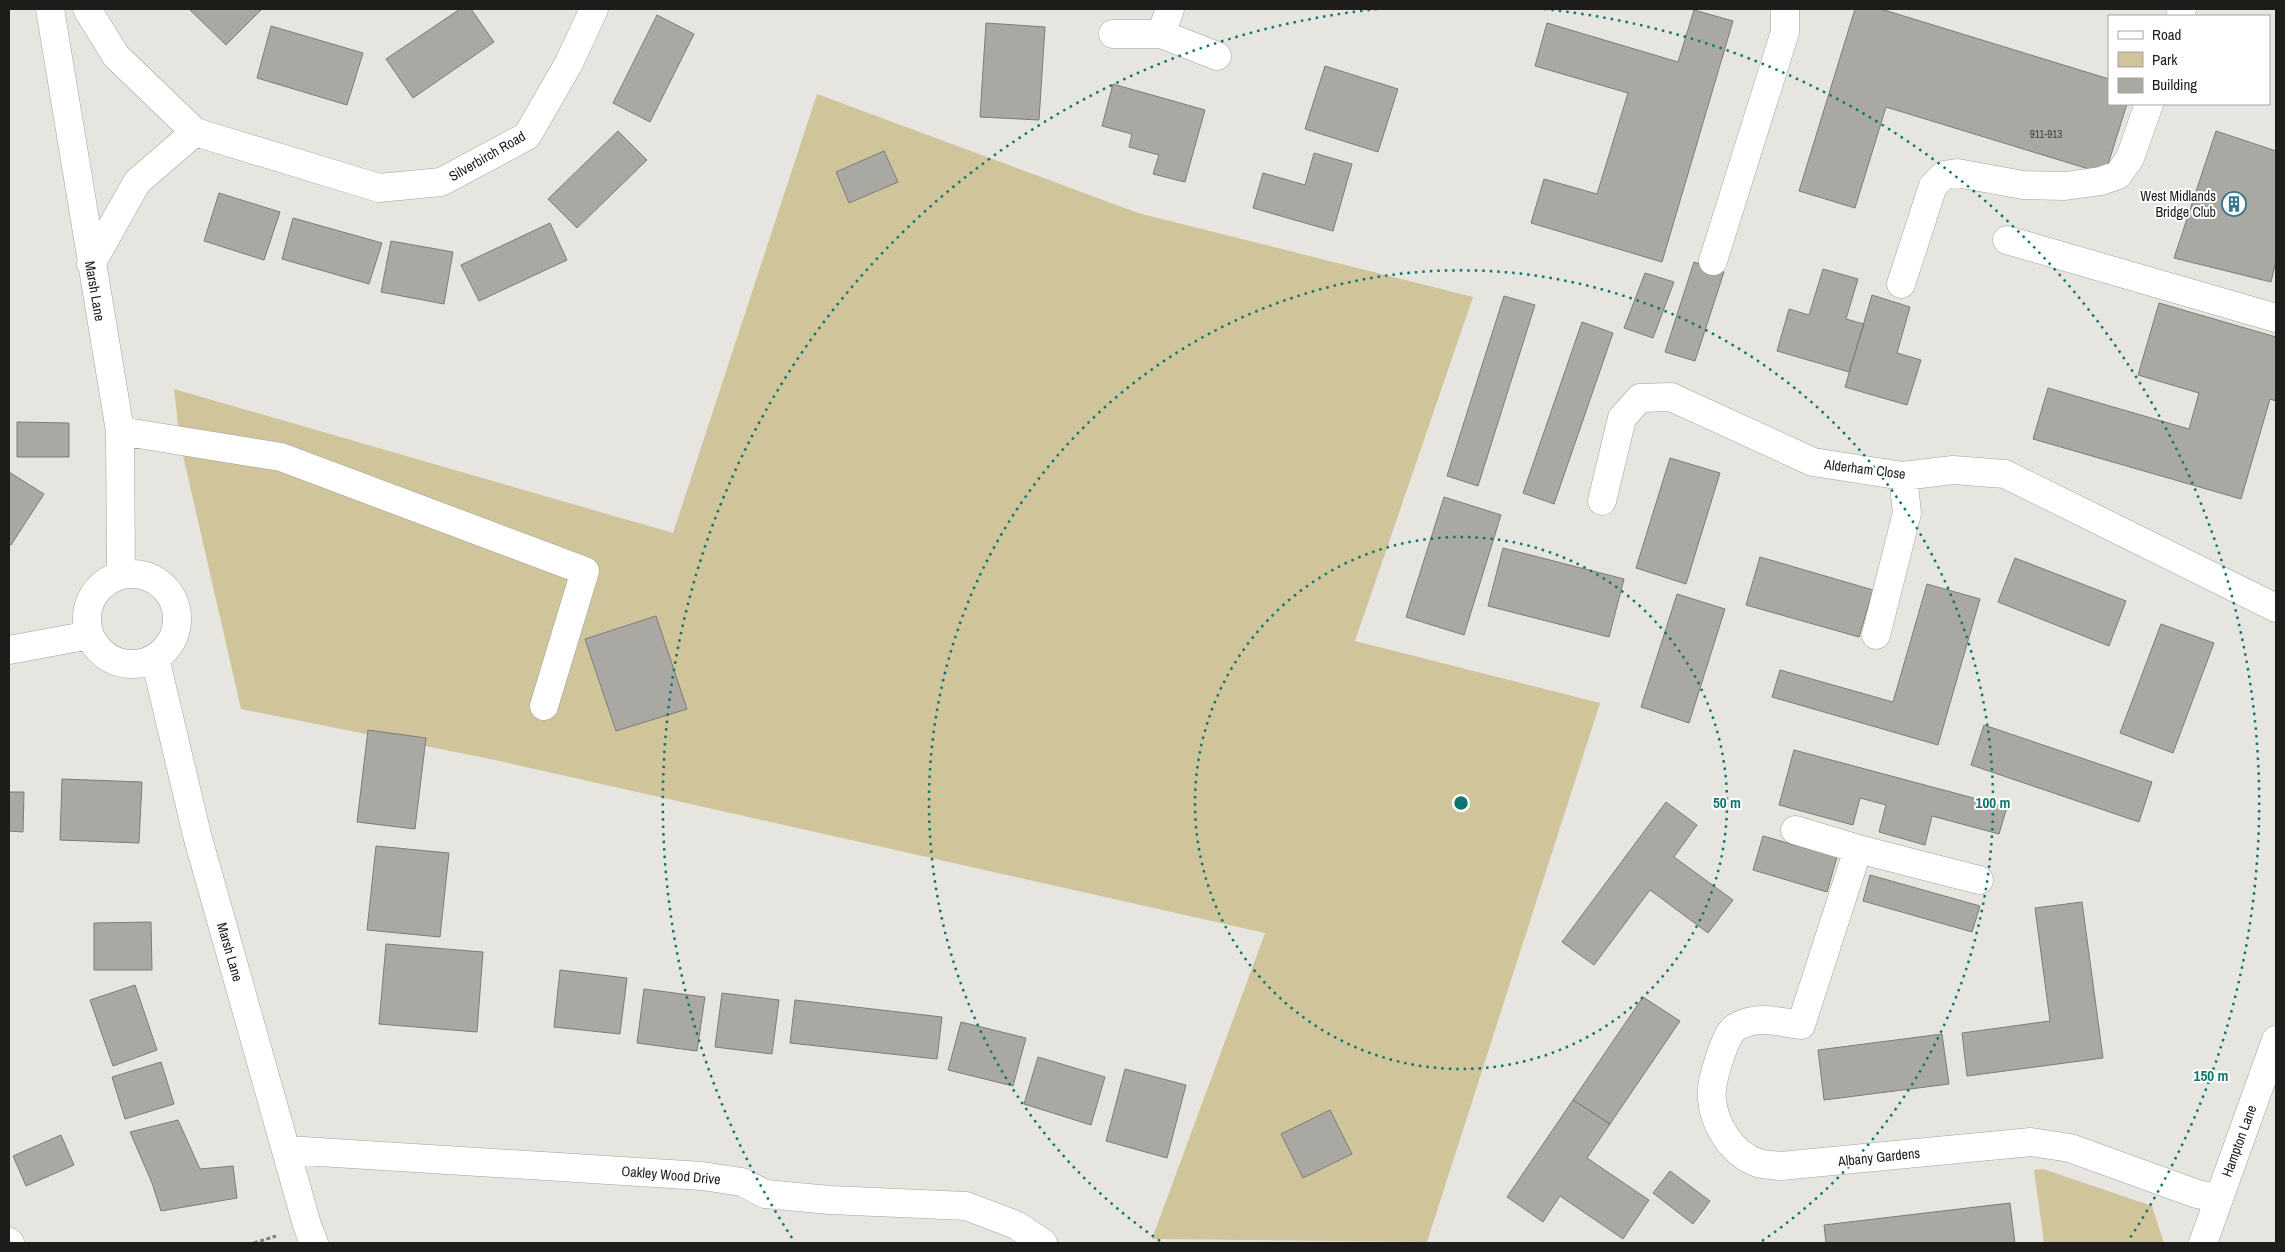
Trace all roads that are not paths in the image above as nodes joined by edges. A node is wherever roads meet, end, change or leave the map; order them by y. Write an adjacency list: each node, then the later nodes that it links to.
1 (50, 9): 12 (street, Marsh Lane)
2 (87, 9): 9 (street, Silverbirch Road)
3 (594, 9): 9 (street, Silverbirch Road)
4 (1785, 9): 11 (street)
5 (1166, 21): 6 (street); 7 (street)
6 (1113, 34)
7 (1217, 56)
8 (2149, 105): 13 (street)
9 (195, 132): 12 (street)
10 (2007, 240): 14 (street)
11 (1713, 261)
12 (91, 264): 15 (street, Marsh Lane)
13 (1901, 284)
14 (2276, 318)
15 (120, 431): 18 (street, Marsh Lane); 24 (street)
16 (1903, 476): 17 (street, Alderham Close); 19 (street, Alderham Close); 21 (street)
17 (1602, 502)
18 (121, 574): 20 (street); 23 (street)
19 (2276, 608)
20 (90, 635): 22 (street); 23 (street)
21 (1876, 635)
22 (9, 650)
23 (155, 658): 29 (street, Marsh Lane)
24 (544, 706)
25 (1796, 830): 26 (street)
26 (1858, 849): 27 (street); 30 (street, Albany Gardens)
27 (1979, 880)
28 (2276, 1040): 30 (street, Hampton Lane)
29 (286, 1150): 31 (street, Marsh Lane); 32 (street, Oakley Wood Drive)
30 (2219, 1198): 33 (street, Hampton Lane)
31 (314, 1243)
32 (1043, 1243)
33 (2203, 1243)

